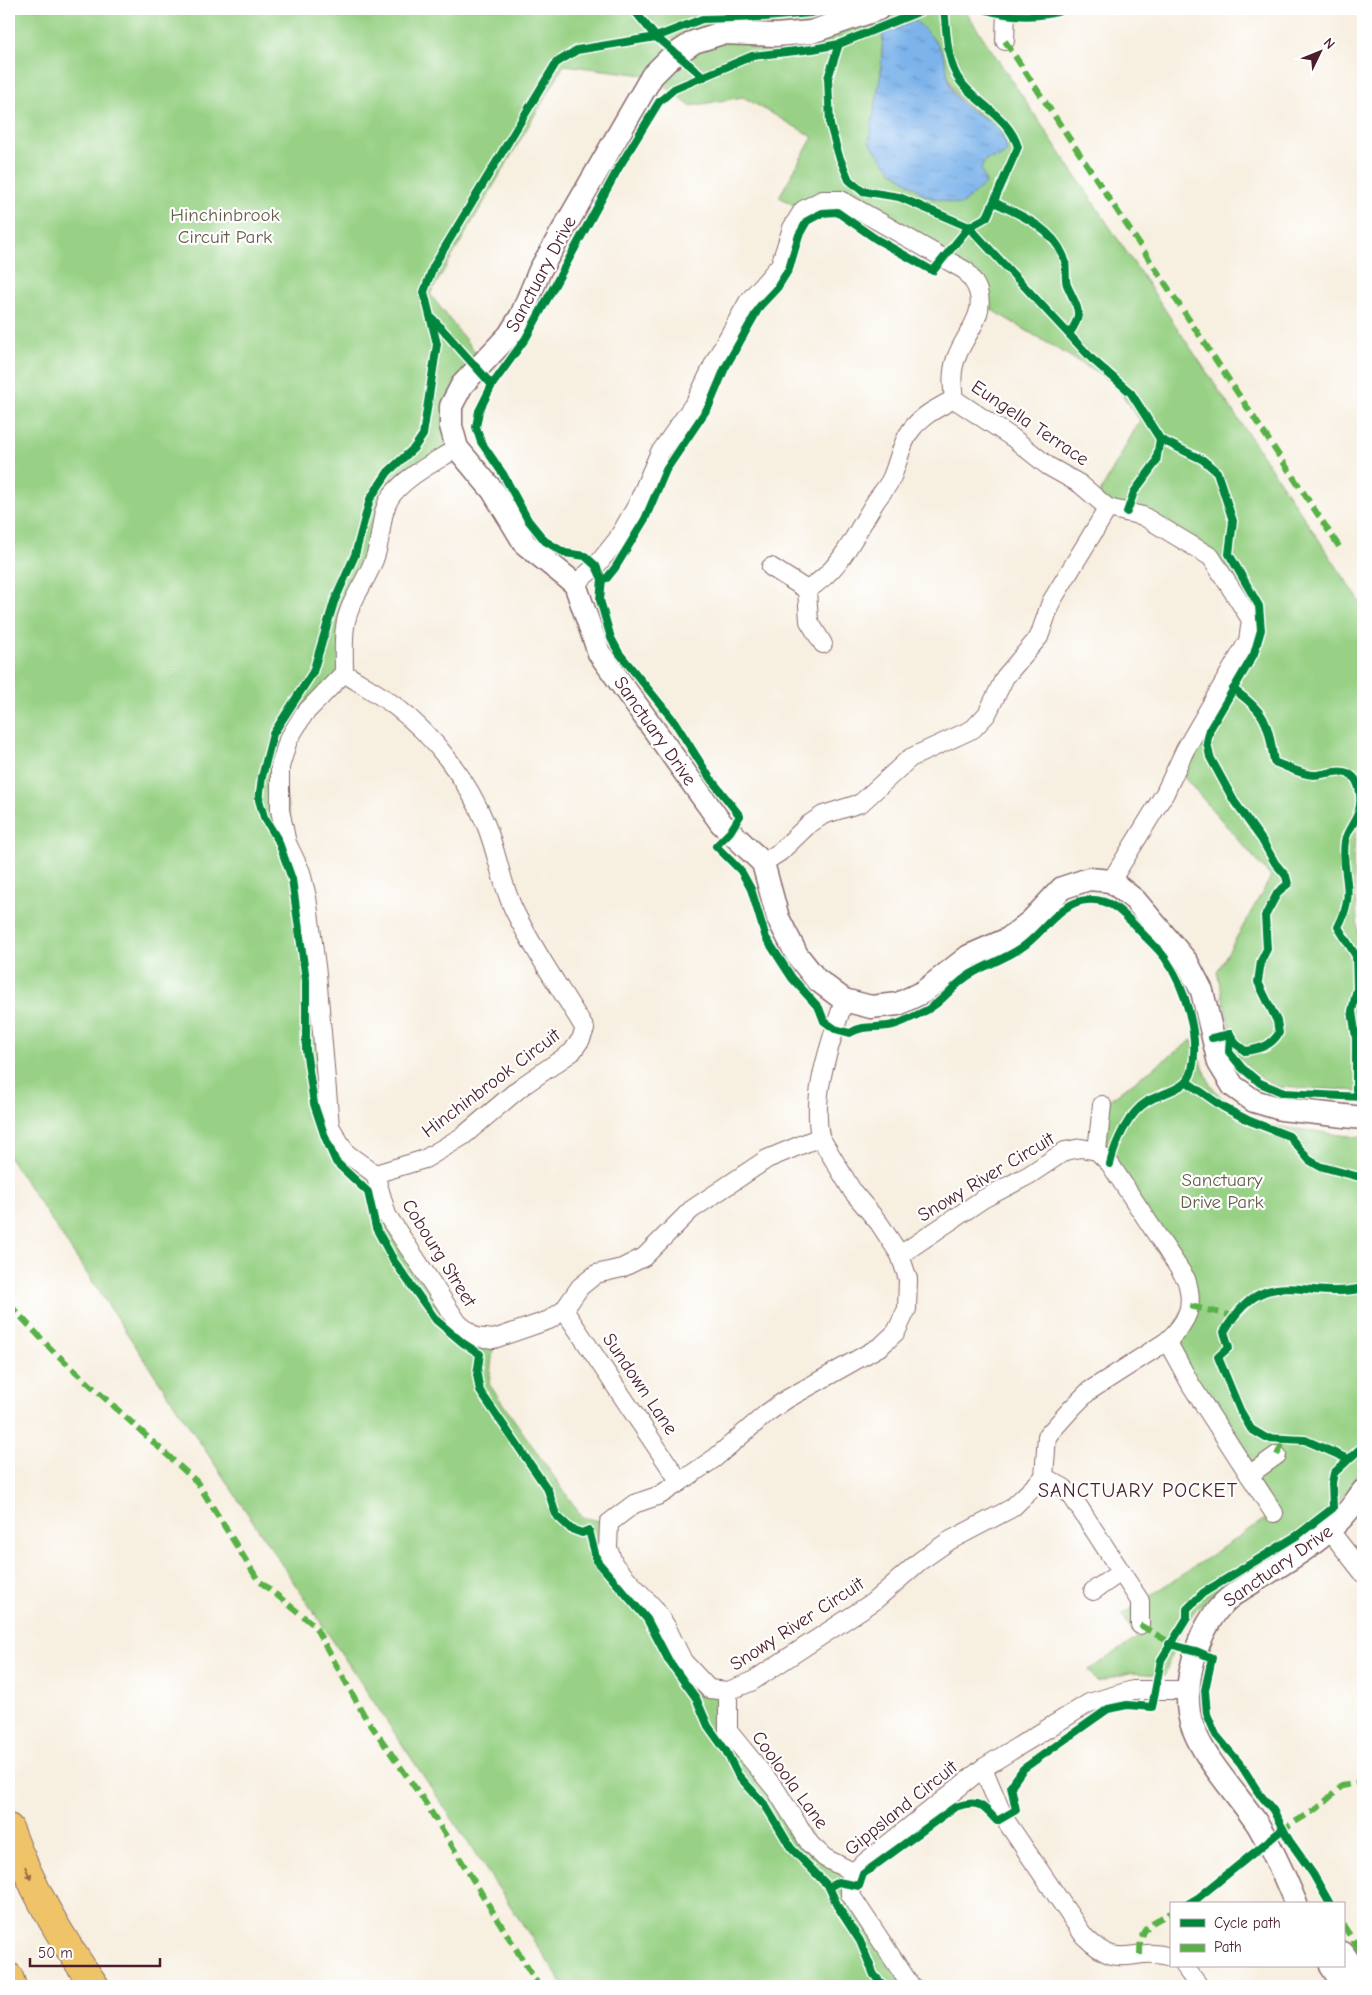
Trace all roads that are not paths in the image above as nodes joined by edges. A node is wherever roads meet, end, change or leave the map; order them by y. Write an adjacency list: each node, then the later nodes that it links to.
1 (878, 9): 5 (street, Sanctuary Drive)
2 (1006, 9): 3 (street)
3 (1005, 41)
4 (954, 399): 6 (street, Eungella Terrace); 8 (street, Eungella Terrace); 9 (street)
5 (457, 448): 8 (street, Sanctuary Drive); 11 (street)
6 (1108, 508): 12 (street); 13 (street, Eungella Terrace)
7 (771, 567): 9 (street)
8 (575, 584): 12 (street, Sanctuary Drive)
9 (807, 590): 10 (street)
10 (823, 644)
11 (344, 673): 19 (street); 19 (street, Hinchinbrook Circuit)
12 (763, 863): 14 (street)
13 (1111, 881): 14 (street); 16 (street)
14 (844, 1000): 17 (street)
15 (1102, 1105): 18 (street)
16 (1363, 1118)
17 (820, 1137): 20 (street, Snowy River Circuit); 21 (street, Cobourg Street)
18 (1097, 1151): 20 (street, Snowy River Circuit); 22 (street)
19 (375, 1174): 21 (street, Cobourg Street)
20 (900, 1255): 26 (street, Snowy River Circuit)
21 (564, 1310): 26 (street, Sundown Lane)
22 (1167, 1340): 24 (street); 25 (street)
23 (1277, 1455): 24 (street)
24 (1249, 1475): 28 (street)
25 (1044, 1477): 30 (street); 35 (street, Snowy River Circuit)
26 (680, 1482): 35 (street, Snowy River Circuit)
27 (1363, 1491): 29 (street, Sanctuary Drive)
28 (1274, 1513)
29 (1330, 1532): 31 (street); 34 (street, Sanctuary Drive)
30 (1121, 1572): 32 (street); 33 (street)
31 (1363, 1573)
32 (1093, 1591)
33 (1140, 1625)
34 (1188, 1690): 36 (street, Gippsland Circuit); 39 (street, Sanctuary Drive)
35 (728, 1691): 38 (street, Cooloola Lane)
36 (983, 1768): 38 (street, Gippsland Circuit); 42 (street, Gippsland Circuit)
37 (9, 1828): 48 (highway, one-way to 48)
38 (854, 1872): 49 (street, Gippsland Circuit)
39 (1292, 1895): 40 (street, Sanctuary Drive)
40 (1303, 1902)
41 (1344, 1955): 46 (street)
42 (1170, 1957)
43 (1186, 1968): 50 (street)
44 (1332, 1968): 51 (street)
45 (9, 1977): 47 (highway)
46 (1363, 1982)
47 (12, 1986)
48 (95, 1986)
49 (911, 1986)
50 (1199, 1986)
51 (1344, 1986)

